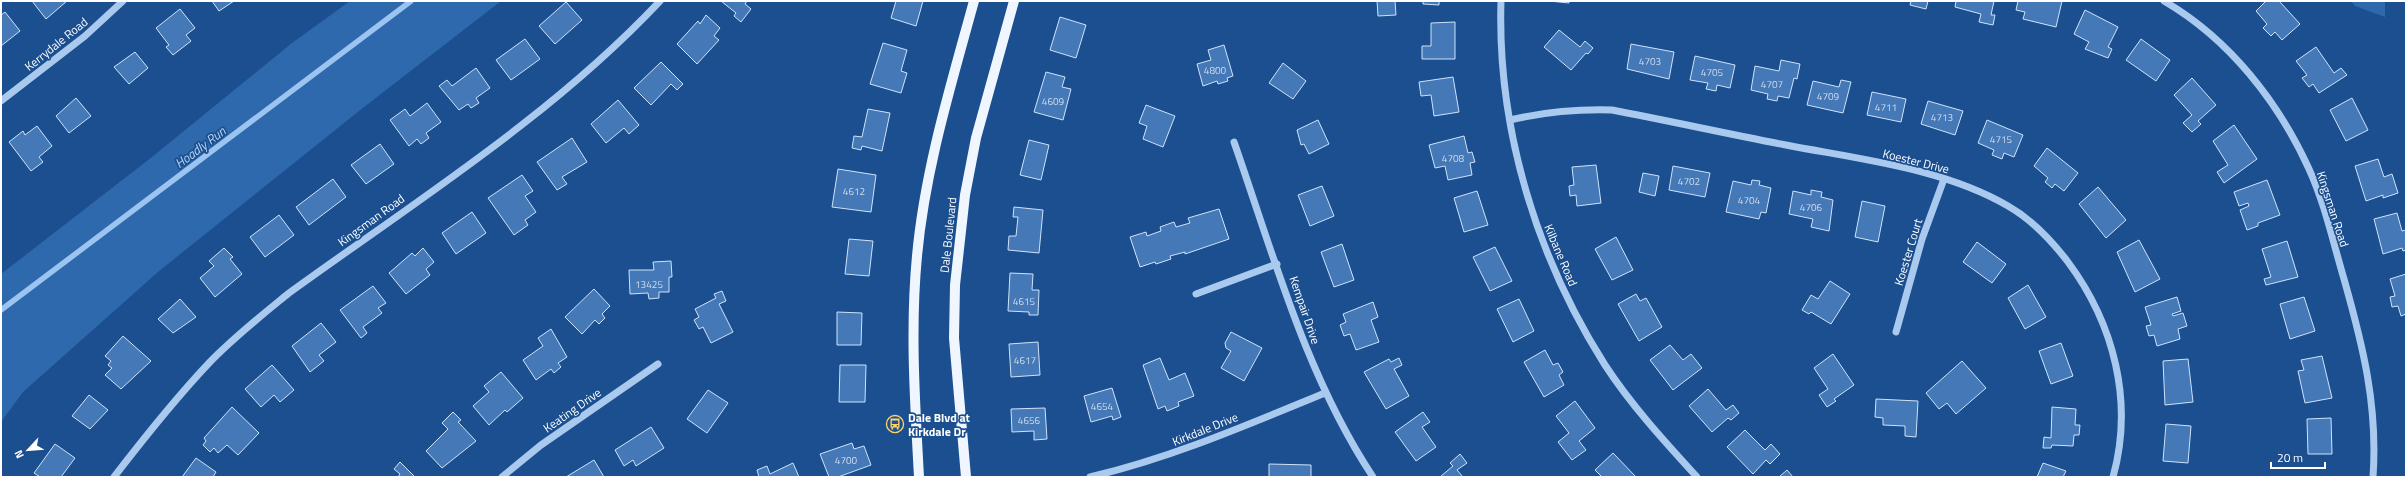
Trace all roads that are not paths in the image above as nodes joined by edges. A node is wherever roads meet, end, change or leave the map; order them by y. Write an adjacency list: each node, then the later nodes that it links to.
1 (123, 1): 7 (street, Kerrydale Road)
2 (660, 1): 16 (street, Kingsman Road)
3 (974, 1): 18 (main road)
4 (1014, 1): 19 (main road, Dale Boulevard)
5 (1501, 1): 8 (street, Kilbane Road)
6 (2164, 1): 24 (street, Kingsman Road)
7 (1, 101)
8 (1510, 120): 10 (street, Koester Drive); 22 (street, Kilbane Road)
9 (1234, 142): 11 (street, Kempair Drive)
10 (1944, 179): 13 (street, Koester Court); 23 (street, Koester Drive)
11 (1277, 264): 12 (street); 15 (street, Kempair Drive)
12 (1196, 294)
13 (1896, 332)
14 (658, 364): 17 (street, Keating Drive)
15 (1325, 393): 20 (street, Kirkdale Drive); 21 (street, Kempair Drive)
16 (114, 477)
17 (502, 477)
18 (919, 477)
19 (966, 477)
20 (1090, 477)
21 (1373, 477)
22 (1697, 477)
23 (2113, 477)
24 (2373, 477)

